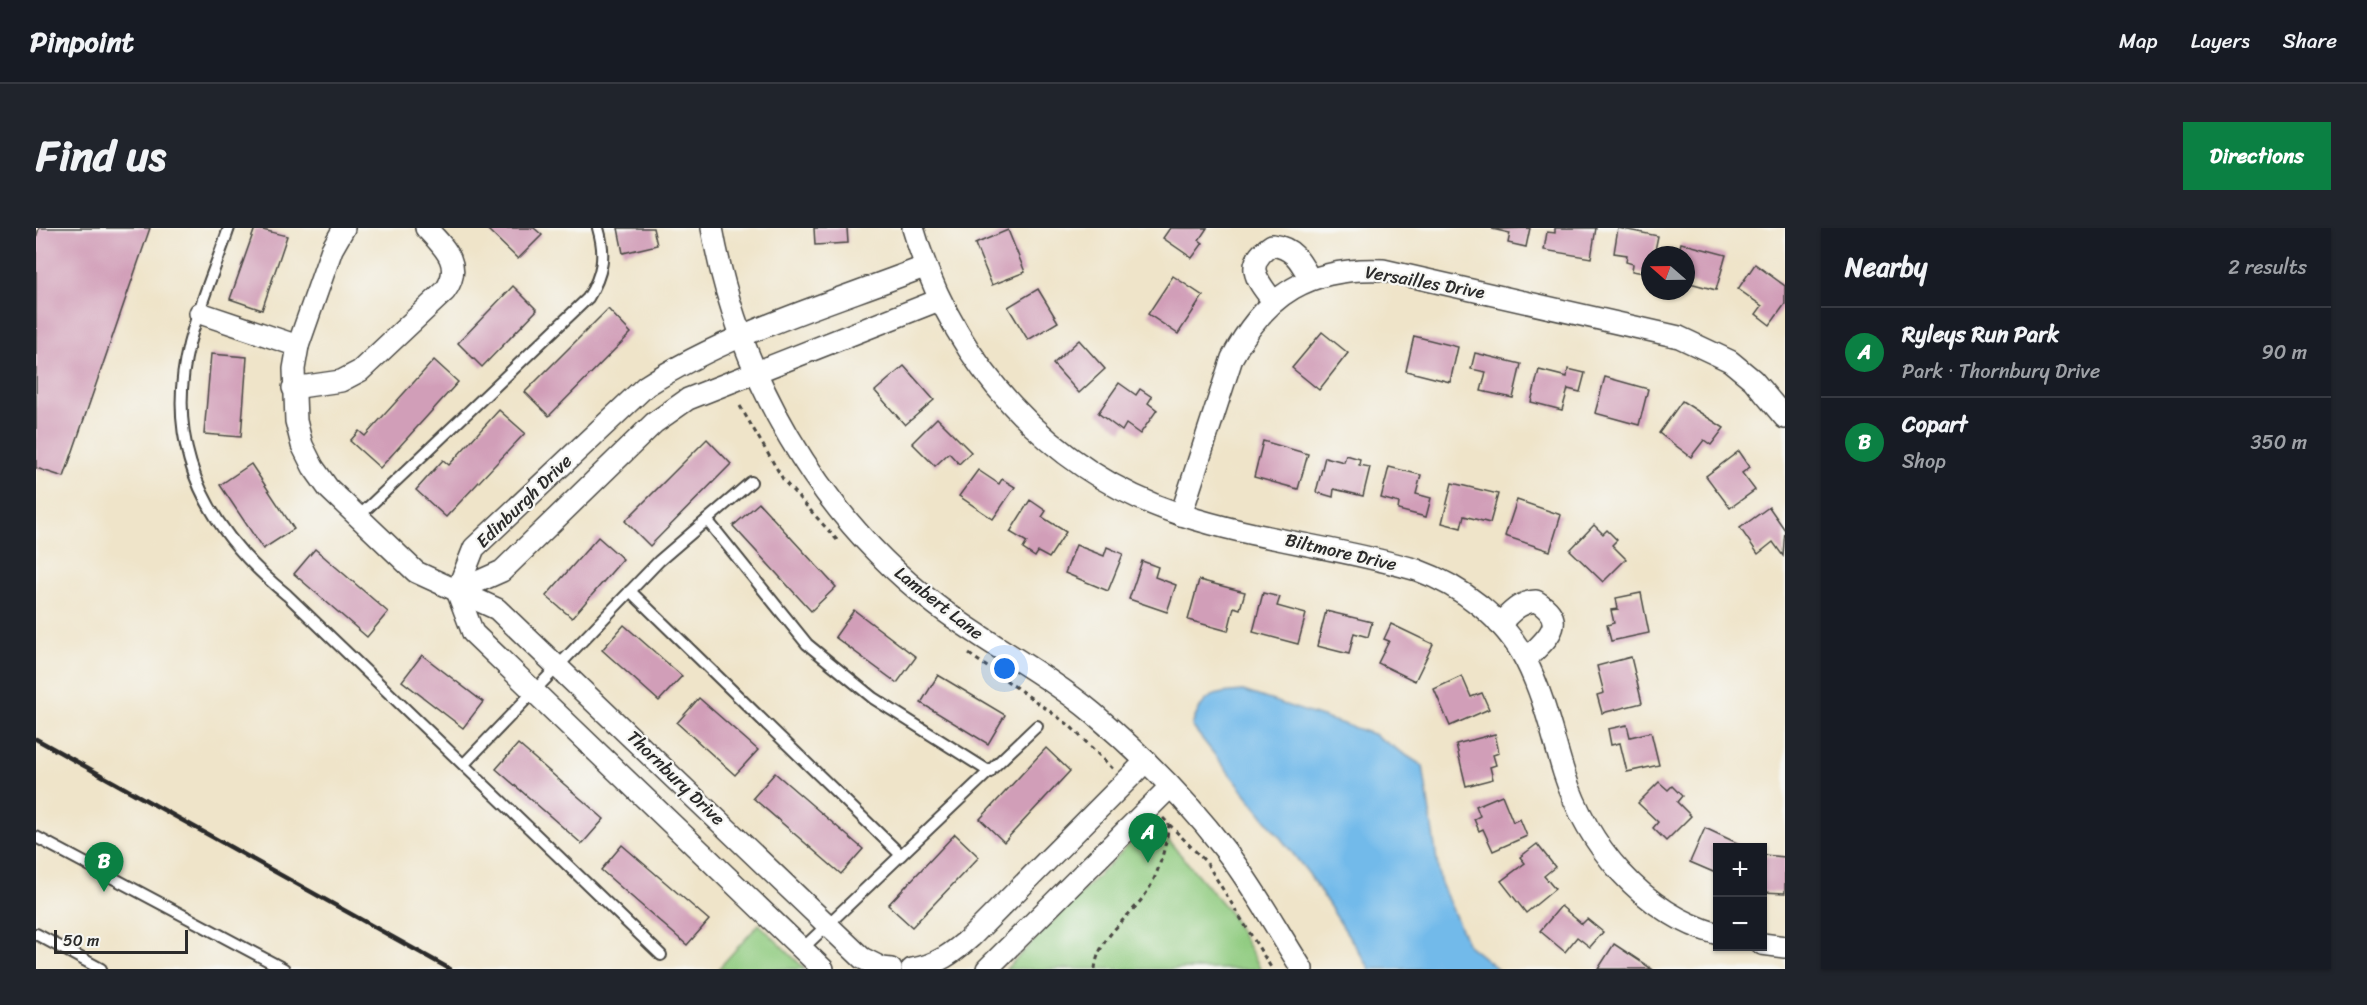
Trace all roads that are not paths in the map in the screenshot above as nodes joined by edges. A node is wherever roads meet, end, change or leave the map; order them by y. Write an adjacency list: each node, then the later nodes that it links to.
1 (229, 228): 11 (lane)
2 (344, 228): 13 (street, Thornbury Drive)
3 (426, 228): 15 (street)
4 (598, 228): 19 (lane)
5 (712, 228): 12 (street, Lambert Lane)
6 (913, 228): 7 (street, Biltmore Drive)
7 (924, 267): 9 (street, Biltmore Drive); 12 (street, Edinburgh Drive)
8 (1310, 279): 10 (street, Versailles Drive); 10 (street); 16 (street, Versailles Drive)
9 (939, 300): 14 (street, Edinburgh Drive); 18 (street, Biltmore Drive)
10 (1273, 301): 18 (street, Versailles Drive)
11 (200, 313): 13 (street); 29 (lane)
12 (741, 337): 14 (street, Lambert Lane); 21 (street, Edinburgh Drive)
13 (298, 346): 15 (street, Thornbury Drive)
14 (754, 372): 21 (street, Edinburgh Drive); 28 (street, Lambert Lane)
15 (293, 388): 19 (street, Thornbury Drive)
16 (1785, 418)
17 (751, 482): 20 (lane)
18 (1181, 514): 23 (street, Biltmore Drive)
19 (358, 517): 21 (street, Thornbury Drive)
20 (707, 520): 22 (lane); 30 (lane)
21 (457, 591): 25 (street, Thornbury Drive); 26 (street, Thornbury Drive)
22 (630, 591): 25 (lane); 33 (lane)
23 (1499, 624): 24 (street, Biltmore Drive); 24 (street)
24 (1526, 659): 35 (street, Biltmore Drive)
25 (557, 665): 26 (lane); 34 (street, Thornbury Drive)
26 (533, 691): 29 (lane); 39 (street, Thornbury Drive)
27 (1037, 726): 30 (lane)
28 (1146, 761): 31 (street, Lambert Lane); 46 (street)
29 (464, 764): 40 (lane)
30 (990, 772): 33 (lane)
31 (1170, 788): 41 (street); 47 (street, Lambert Lane)
32 (36, 837): 43 (lane)
33 (901, 855): 34 (lane)
34 (828, 924): 39 (lane); 45 (street, Thornbury Drive)
35 (1713, 932)
36 (36, 934): 42 (lane)
37 (1767, 945): 38 (street)
38 (1785, 947)
39 (802, 949): 44 (street, Thornbury Drive)
40 (661, 955)
41 (995, 966)
42 (101, 969)
43 (284, 969)
44 (823, 969)
45 (891, 969)
46 (912, 969)
47 (1302, 969)

